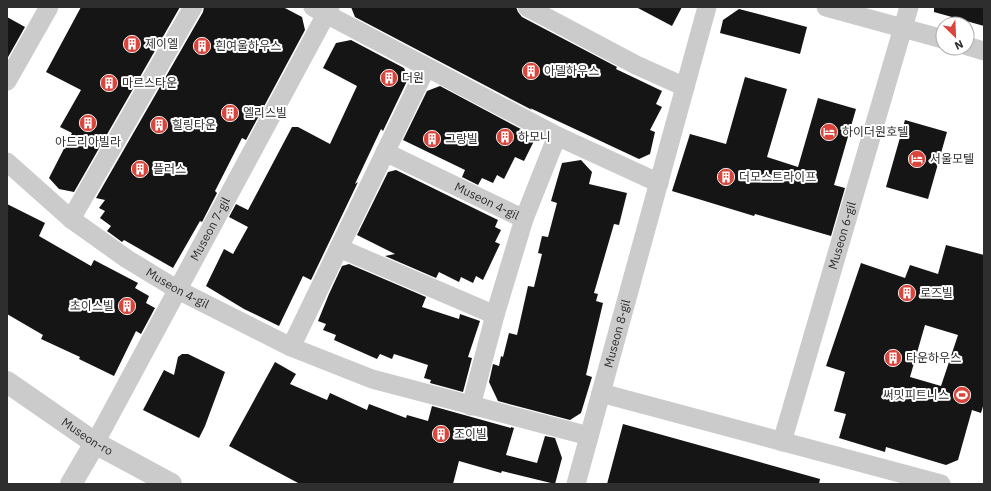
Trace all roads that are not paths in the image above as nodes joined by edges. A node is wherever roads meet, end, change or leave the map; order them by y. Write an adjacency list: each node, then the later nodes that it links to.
1 (49, 7): 11 (street)
2 (193, 7): 17 (street)
3 (708, 7): 12 (street, Museon 8-gil)
4 (826, 7): 8 (street)
5 (909, 7): 8 (street, Museon 6-gil)
6 (323, 9): 10 (street, Museon 7-gil); 20 (street, Museon 7-gil)
7 (535, 11): 12 (street)
8 (904, 29): 9 (street); 27 (street, Museon 6-gil)
9 (935, 37)
10 (426, 68): 13 (street); 14 (street)
11 (7, 81)
12 (685, 87): 16 (street, Museon 8-gil)
13 (557, 136): 16 (street); 18 (street, Museon 4-gil)
14 (386, 152): 18 (street, Museon 4-gil); 19 (street)
15 (7, 162): 17 (street, Museon 4-gil)
16 (659, 183): 24 (street, Museon 8-gil)
17 (71, 219): 20 (street, Museon 4-gil)
18 (524, 219): 21 (street, Museon 4-gil)
19 (339, 248): 21 (street); 22 (street)
20 (178, 290): 22 (street, Museon 4-gil); 28 (street, Museon 7-gil)
21 (495, 315): 25 (street, Museon 4-gil)
22 (291, 347): 25 (street, Museon 4-gil)
23 (7, 382): 28 (street, Museon-ro)
24 (601, 393): 26 (street, Museon 8-gil); 27 (street)
25 (471, 406): 26 (street, Museon 4-gil)
26 (589, 436): 31 (street, Museon 8-gil)
27 (782, 442): 32 (street)
28 (95, 444): 29 (street); 30 (street, Museon-ro)
29 (70, 484)
30 (171, 484)
31 (576, 484)
32 (941, 484)

